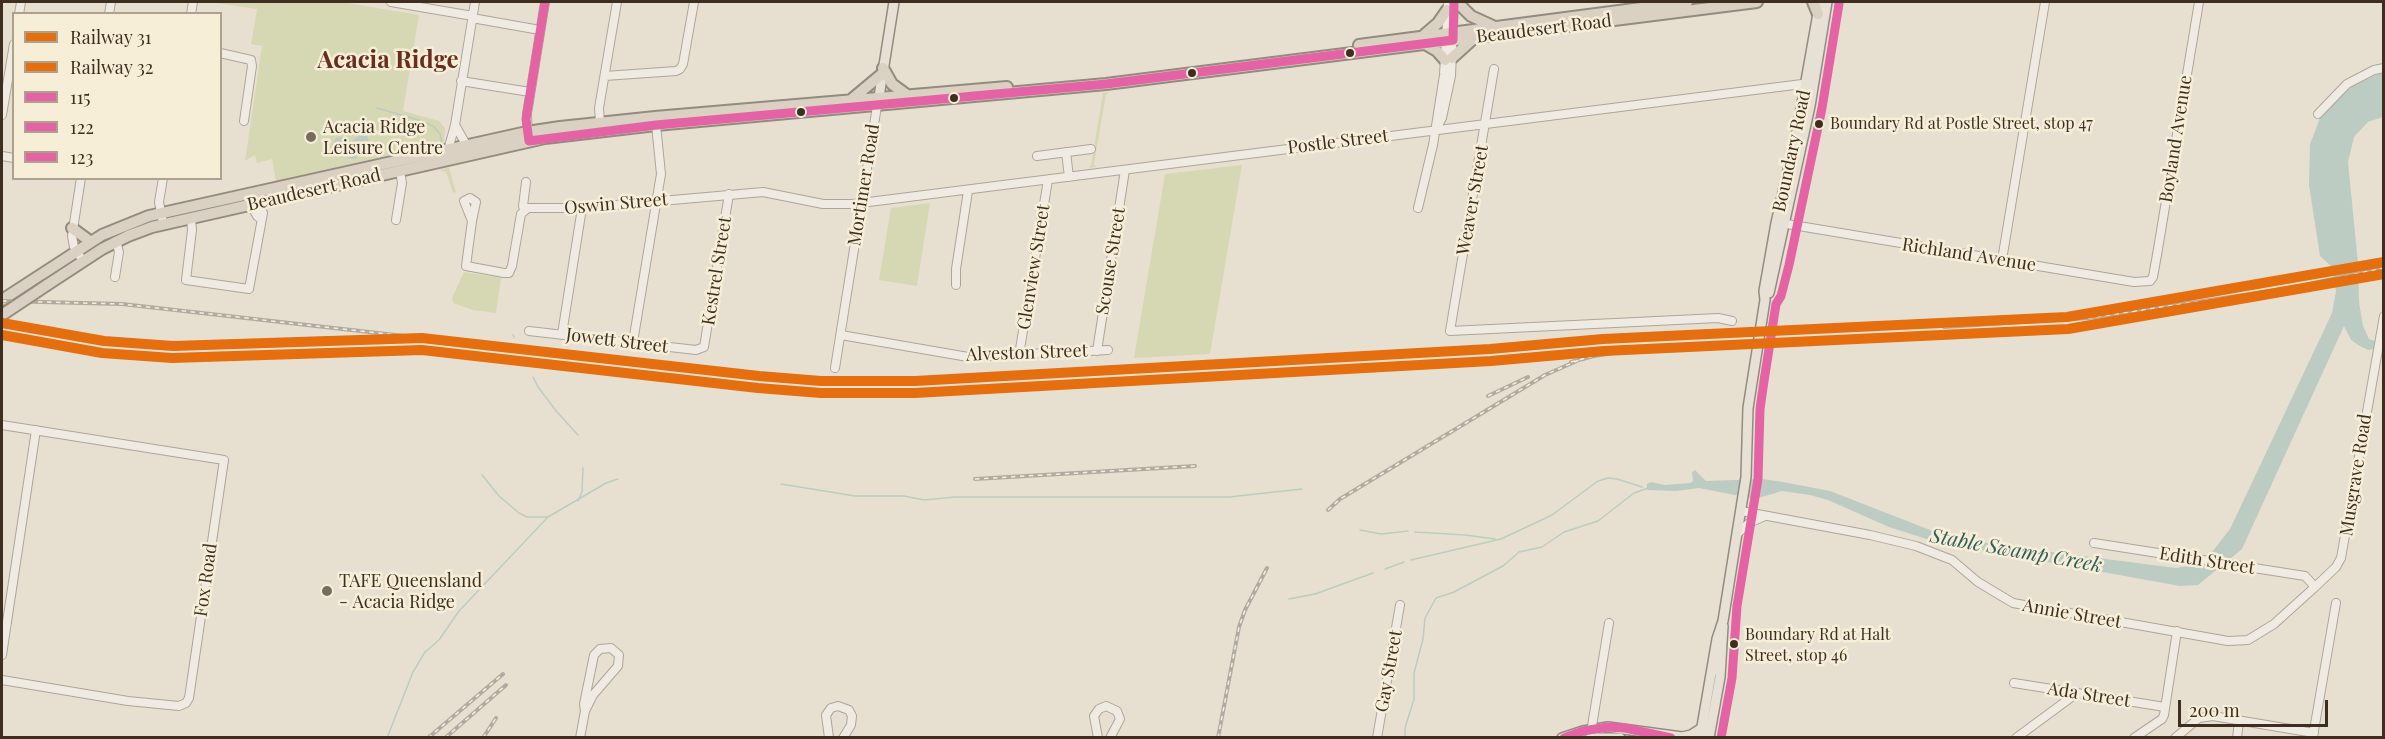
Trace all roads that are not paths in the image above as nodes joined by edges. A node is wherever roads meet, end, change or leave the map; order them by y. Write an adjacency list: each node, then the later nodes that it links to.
1 (391, 2): 14 (street)
2 (475, 2): 17 (street)
3 (545, 2): 19 (street)
4 (617, 2): 29 (street)
5 (694, 2): 29 (street)
6 (892, 2): 28 (main road, Mortimer Road)
7 (1687, 2): 18 (highway, Beaudesert Road)
8 (1757, 2): 21 (highway, Beaudesert Road)
9 (1813, 2): 16 (highway)
10 (1820, 2): 16 (main road, Boundary Road)
11 (1827, 2): 31 (main road, Boundary Road)
12 (2045, 2): 76 (street)
13 (2199, 2): 79 (street, Boyland Avenue)
14 (405, 3): 17 (street)
15 (1452, 4): 18 (highway); 20 (street); 22 (highway)
16 (1818, 14): 31 (main road, Boundary Road)
17 (472, 17): 19 (street); 30 (street)
18 (1494, 26): 20 (highway, Beaudesert Road)
19 (540, 30): 32 (street)
20 (1450, 36): 21 (highway, Beaudesert Road); 22 (highway, Beaudesert Road); 25 (street)
21 (1474, 38): 25 (highway)
22 (1424, 40): 25 (highway); 33 (highway, Beaudesert Road); 35 (highway, Beaudesert Road)
23 (222, 53): 38 (street)
24 (12, 56): 37 (street)
25 (1449, 59): 43 (street)
26 (2384, 68): 36 (street)
27 (1494, 69): 40 (street, Weaver Street)
28 (882, 71): 33 (highway); 34 (highway); 35 (main road, Mortimer Road)
29 (605, 75): 39 (street)
30 (461, 81): 32 (street); 41 (street)
31 (1810, 82): 40 (street, Postle Street); 70 (main road, Boundary Road)
32 (530, 92): 44 (street)
33 (907, 95): 35 (highway, Beaudesert Road)
34 (852, 99): 35 (highway, Beaudesert Road); 39 (highway, Beaudesert Road)
35 (878, 102): 42 (highway, Beaudesert Road); 61 (street, Mortimer Road)
36 (2318, 114)
37 (2, 115)
38 (244, 121)
39 (600, 122): 44 (highway, Beaudesert Road)
40 (1485, 124): 43 (street, Postle Street); 84 (street, Weaver Street)
41 (455, 125): 45 (street); 47 (street)
42 (656, 125): 44 (highway, Beaudesert Road); 60 (street)
43 (1436, 129): 50 (street, Postle Street); 64 (street)
44 (528, 137): 45 (highway, Beaudesert Road); 51 (highway, Beaudesert Road)
45 (467, 146): 47 (highway, Beaudesert Road)
46 (1091, 149): 48 (street)
47 (448, 150): 58 (highway, Beaudesert Road)
48 (1066, 152): 49 (street); 52 (street)
49 (1037, 156)
50 (1125, 170): 52 (street, Postle Street); 91 (street, Scouse Street)
51 (400, 171): 62 (highway, Beaudesert Road); 68 (street)
52 (1069, 177): 55 (street, Postle Street)
53 (81, 180): 72 (street)
54 (163, 180): 66 (street)
55 (1048, 180): 57 (street, Postle Street); 92 (street, Glenview Street)
56 (526, 182): 65 (street)
57 (968, 191): 61 (street, Postle Street); 80 (street)
58 (249, 194): 62 (street); 66 (highway, Beaudesert Road)
59 (729, 195): 60 (street, Oswin Street); 61 (street, Oswin Street); 89 (street, Kestrel Street)
60 (657, 201): 63 (street, Oswin Street); 88 (street)
61 (861, 203): 87 (street, Mortimer Road)
62 (256, 204): 67 (highway, Beaudesert Road); 67 (street)
63 (582, 208): 65 (street, Oswin Street); 86 (street)
64 (1418, 208)
65 (524, 210): 69 (street)
66 (160, 213): 71 (street); 74 (highway, Beaudesert Road)
67 (191, 218): 71 (highway, Beaudesert Road)
68 (396, 220)
69 (472, 221)
70 (1780, 223): 76 (street, Richland Avenue); 96 (main road, Boundary Road)
71 (163, 224): 73 (highway, Beaudesert Road)
72 (72, 228): 74 (highway); 75 (street)
73 (116, 241): 77 (highway, Beaudesert Road); 78 (street)
74 (91, 242): 75 (highway, Beaudesert Road)
75 (76, 251): 77 (street); 81 (highway, Beaudesert Road)
76 (2002, 260): 79 (street, Richland Avenue)
77 (83, 261): 82 (highway, Beaudesert Road, bridge)
78 (115, 277)
79 (2153, 277)
80 (957, 285)
81 (2, 300)
82 (2, 315)
83 (2384, 316): 100 (street, Musgrave Road)
84 (1732, 321)
85 (529, 331): 86 (street, Jowett Street)
86 (562, 334): 88 (street, Jowett Street)
87 (841, 335): 92 (street, Alveston Street); 93 (street, Mortimer Road)
88 (633, 342): 89 (street, Jowett Street)
89 (704, 347)
90 (1108, 350): 91 (street, Alveston Street)
91 (1097, 351): 92 (street, Alveston Street)
92 (1019, 355)
93 (835, 368)
94 (2, 424): 95 (street, Fox Road)
95 (36, 430): 107 (street); 108 (street, Fox Road)
96 (1741, 511): 97 (street, Annie Street); 98 (main road, Boundary Road)
97 (1765, 516): 98 (street); 106 (street, Annie Street)
98 (1737, 534): 104 (main road, Boundary Road)
99 (2094, 543): 101 (street, Edith Street)
100 (2338, 563): 101 (street, Annie Street)
101 (2315, 587): 106 (street, Annie Street)
102 (2336, 603): 116 (street)
103 (1400, 605): 123 (street, Gay Street)
104 (1723, 621): 114 (main road, Boundary Road); 126 (main road, Boundary Road)
105 (1609, 623): 115 (street)
106 (2177, 631): 111 (street)
107 (2, 655)
108 (2, 680)
109 (2014, 682): 110 (street, Ada Street)
110 (2077, 693): 111 (street, Ada Street); 127 (street)
111 (2165, 707): 128 (street)
112 (585, 711): 112 (street); 118 (street)
113 (2240, 721): 116 (street); 129 (street); 130 (street)
114 (1701, 733): 117 (main road)
115 (1593, 735): 117 (main road); 124 (main road); 125 (main road)
116 (2313, 735)
117 (1671, 736)
118 (580, 738)
119 (829, 738): 120 (street)
120 (843, 738)
121 (1098, 738): 122 (street)
122 (1110, 738)
123 (1377, 738)
124 (1562, 738)
125 (1620, 738)
126 (1709, 738)
127 (2016, 738)
128 (2134, 738)
129 (2175, 738)
130 (2237, 738)

